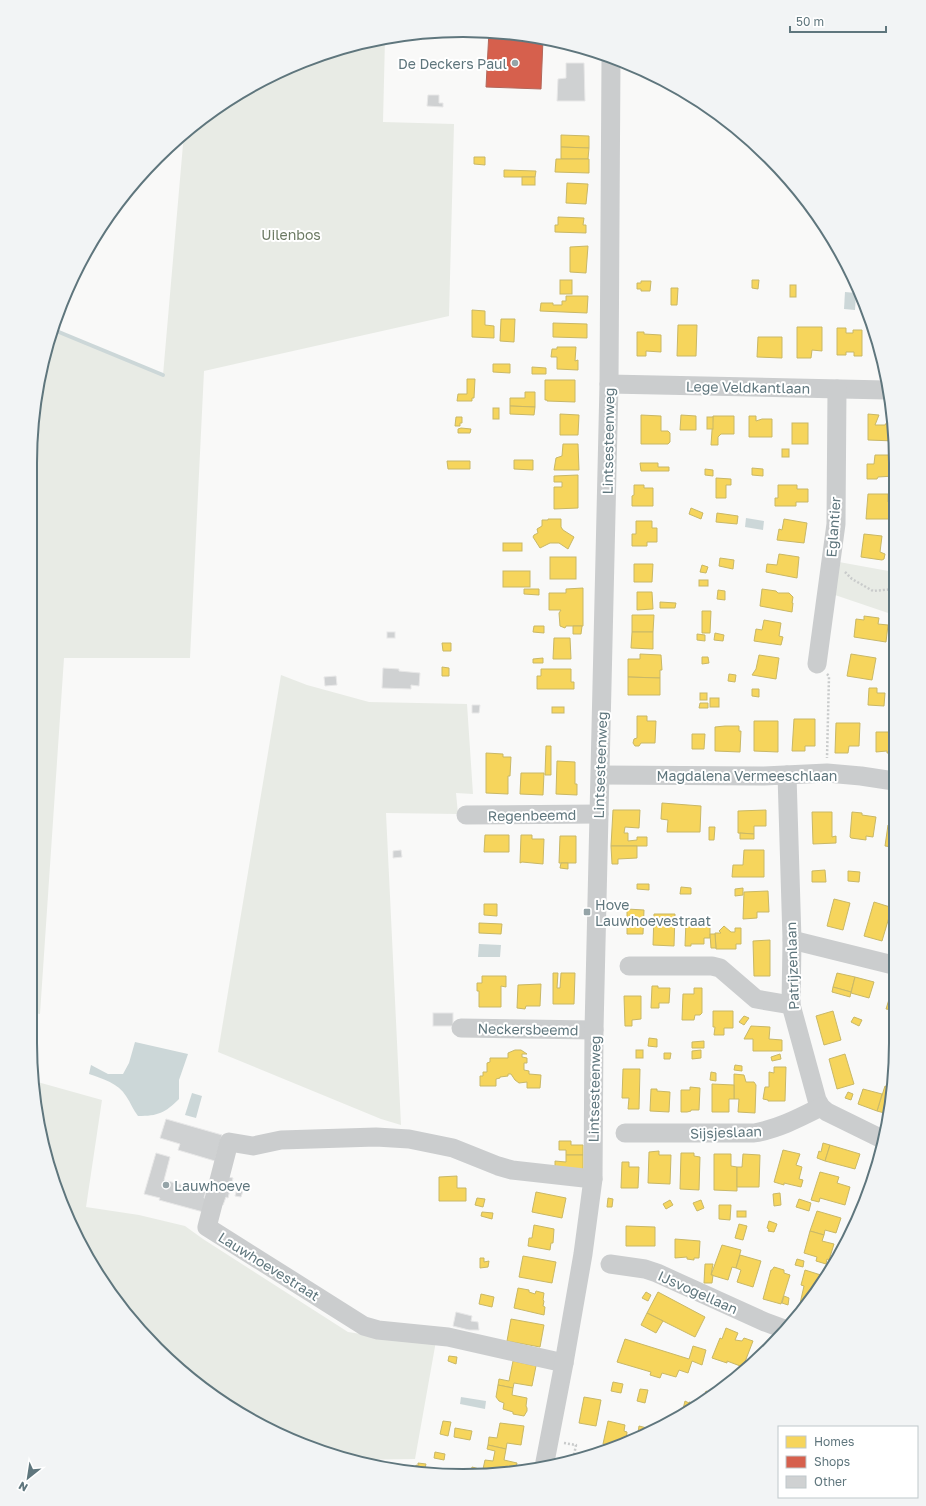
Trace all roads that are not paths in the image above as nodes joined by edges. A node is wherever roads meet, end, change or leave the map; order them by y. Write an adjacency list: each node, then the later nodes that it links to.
1 (611, 64): 2 (street, Lintsesteenweg)
2 (609, 384): 3 (street, Lege Veldkantlaan); 6 (street, Lintsesteenweg)
3 (837, 390): 4 (street, Lege Veldkantlaan); 5 (street, Eglantier)
4 (882, 390)
5 (817, 664)
6 (601, 780): 8 (street, Magdalena Vermeeschlaan); 10 (street, Lintsesteenweg)
7 (889, 780): 8 (street, Magdalena Vermeeschlaan)
8 (788, 782): 9 (street, Magdalena Vermeeschlaan); 12 (street, Patrijzenlaan)
9 (889, 790)
10 (599, 814): 11 (street, Regenbeemd); 17 (street, Lintsesteenweg)
11 (466, 815)
12 (792, 940): 13 (street); 15 (street, Patrijzenlaan)
13 (889, 964)
14 (629, 966): 15 (street)
15 (791, 1005): 18 (street, Patrijzenlaan)
16 (461, 1028): 17 (street, Neckersbeemd)
17 (594, 1030): 21 (street, Lintsesteenweg)
18 (821, 1107): 19 (street, Sijsjeslaan); 20 (street)
19 (625, 1133)
20 (878, 1137)
21 (593, 1179): 24 (street, Lintsesteenweg); 24 (street, Lauwhoevestraat)
22 (610, 1264): 23 (street, IJsvogellaan)
23 (779, 1328)
24 (564, 1363): 25 (street, Lintsesteenweg)
25 (545, 1461)

